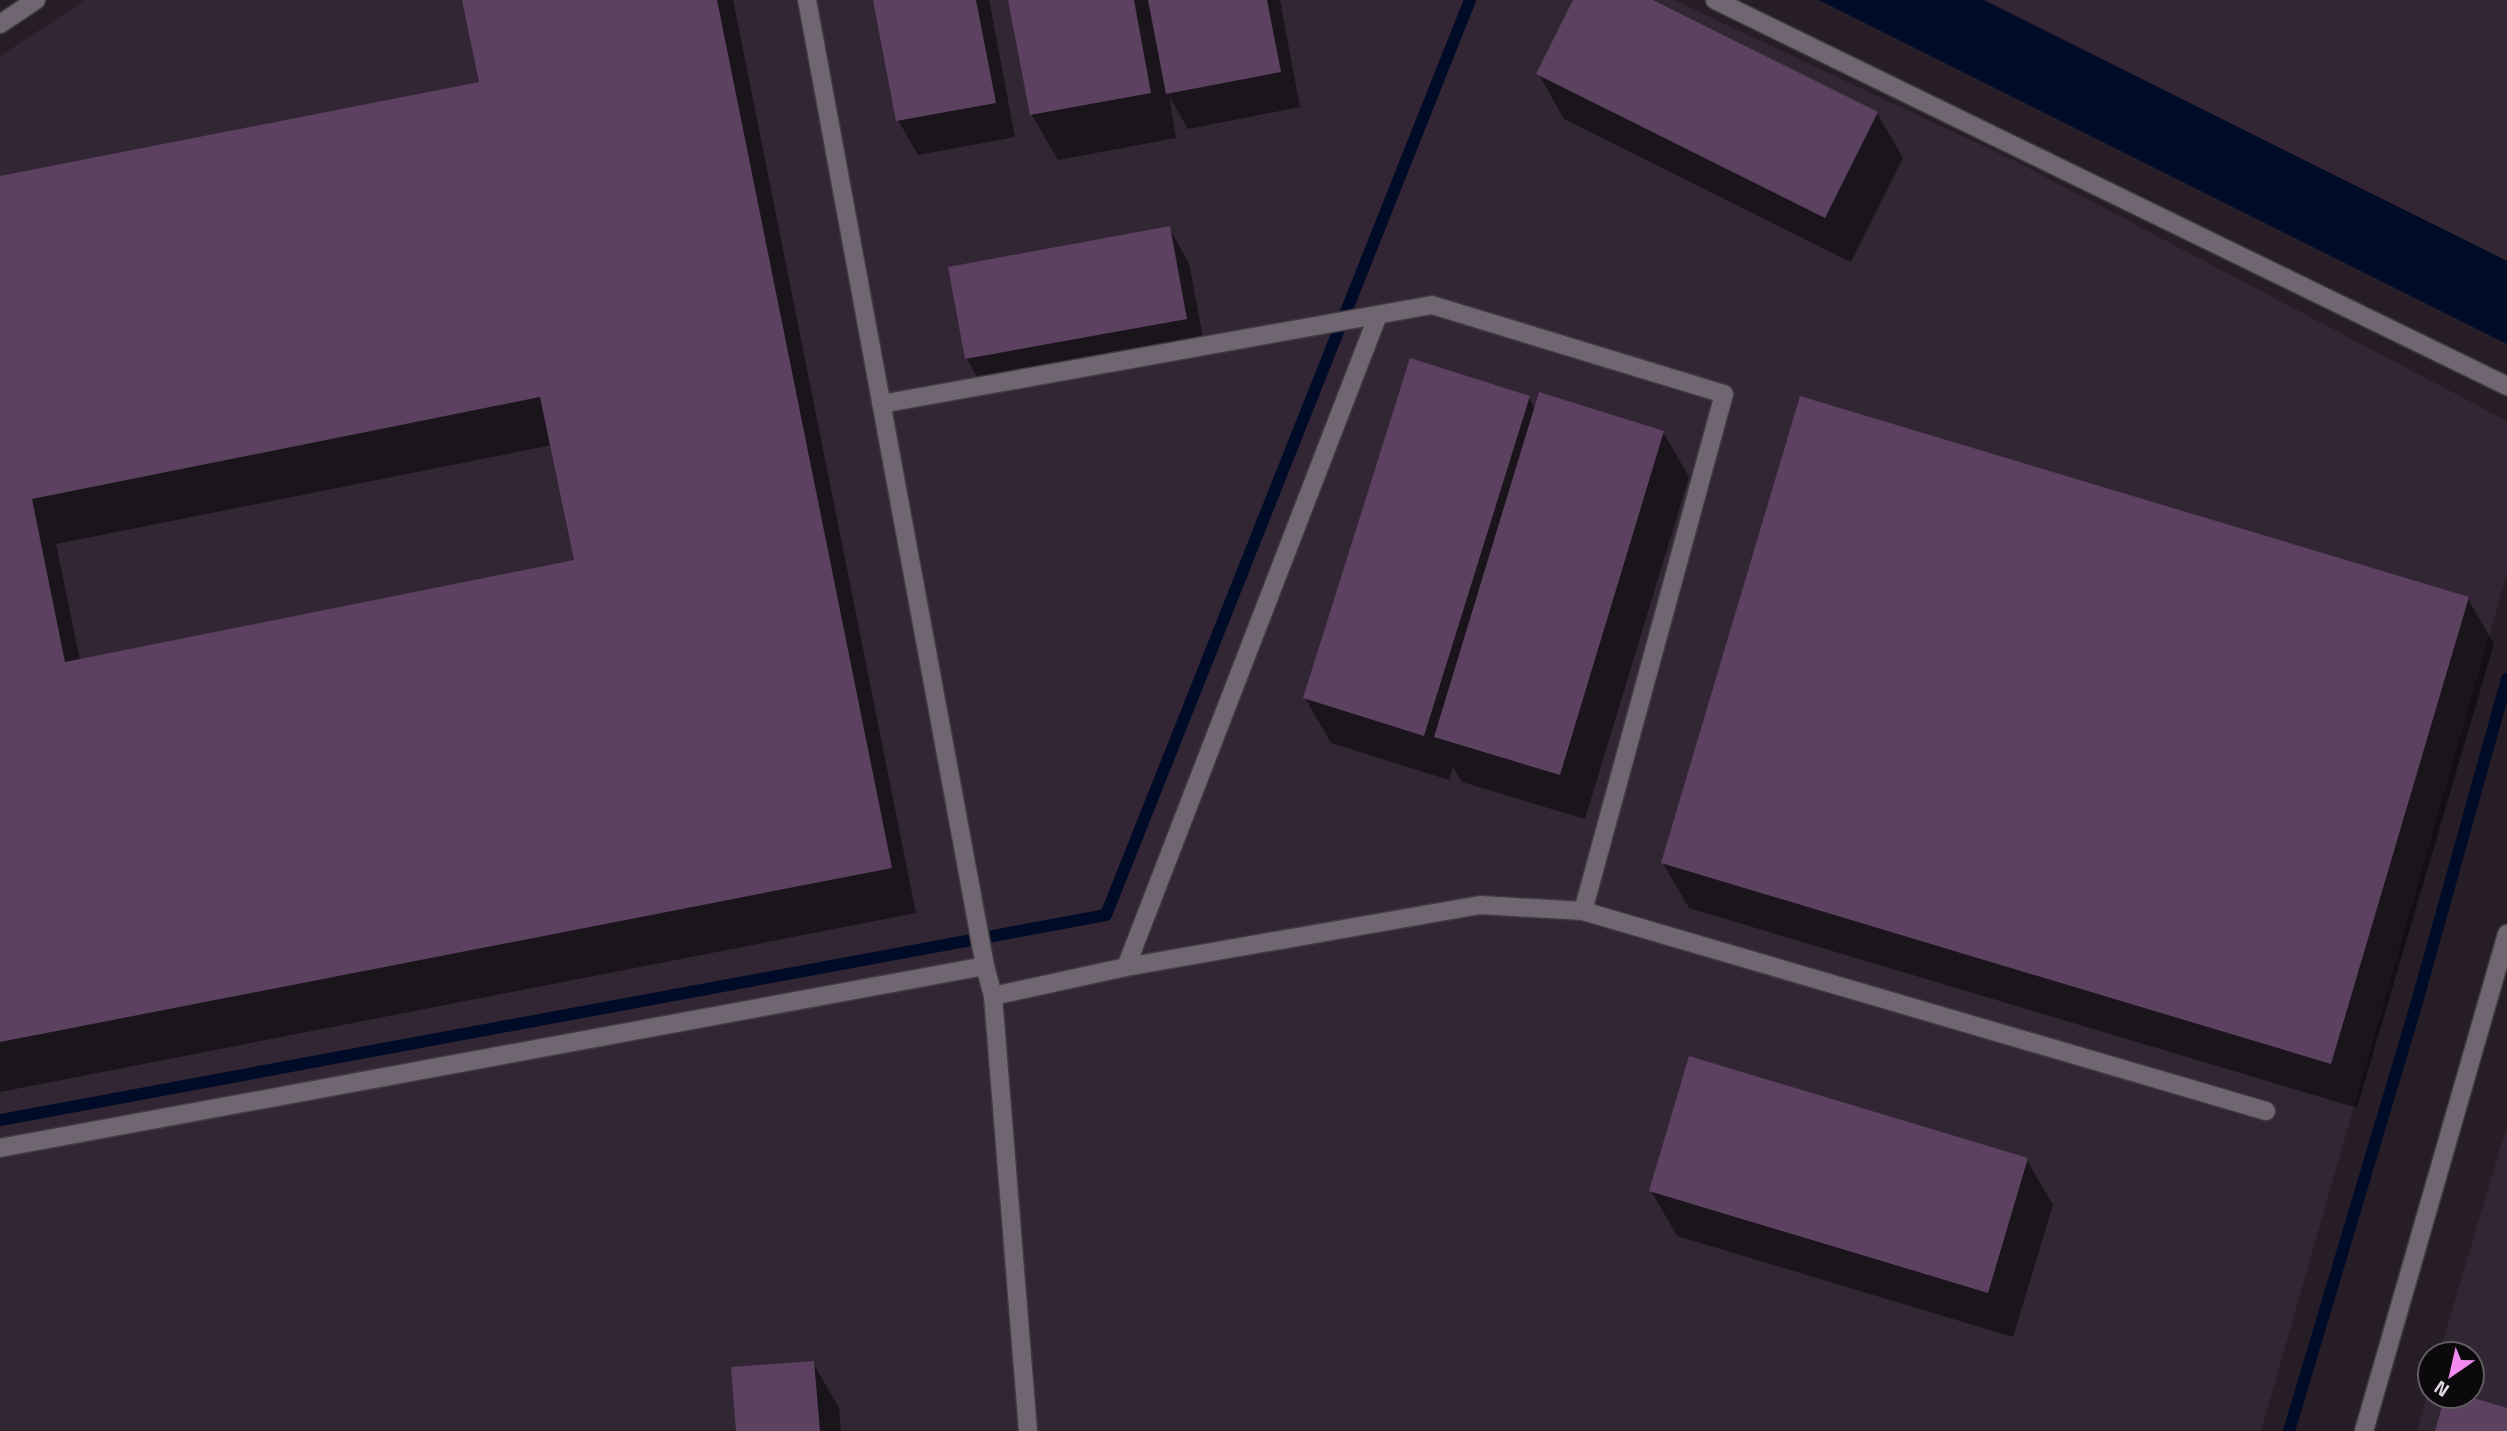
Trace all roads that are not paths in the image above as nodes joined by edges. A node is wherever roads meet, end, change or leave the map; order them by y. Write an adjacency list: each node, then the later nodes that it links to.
1 (36, 0): 4 (street)
2 (807, 0): 7 (street)
3 (1714, 0): 6 (street)
4 (0, 24)
5 (1378, 315): 7 (street); 8 (street); 11 (street)
6 (2507, 386)
7 (881, 404): 10 (street)
8 (1584, 911): 11 (street); 13 (street)
9 (2507, 934): 16 (street)
10 (985, 966): 12 (street); 14 (street)
11 (1126, 967): 12 (street)
12 (993, 996): 15 (street)
13 (2266, 1111)
14 (0, 1148)
15 (1028, 1431)
16 (2364, 1431)

